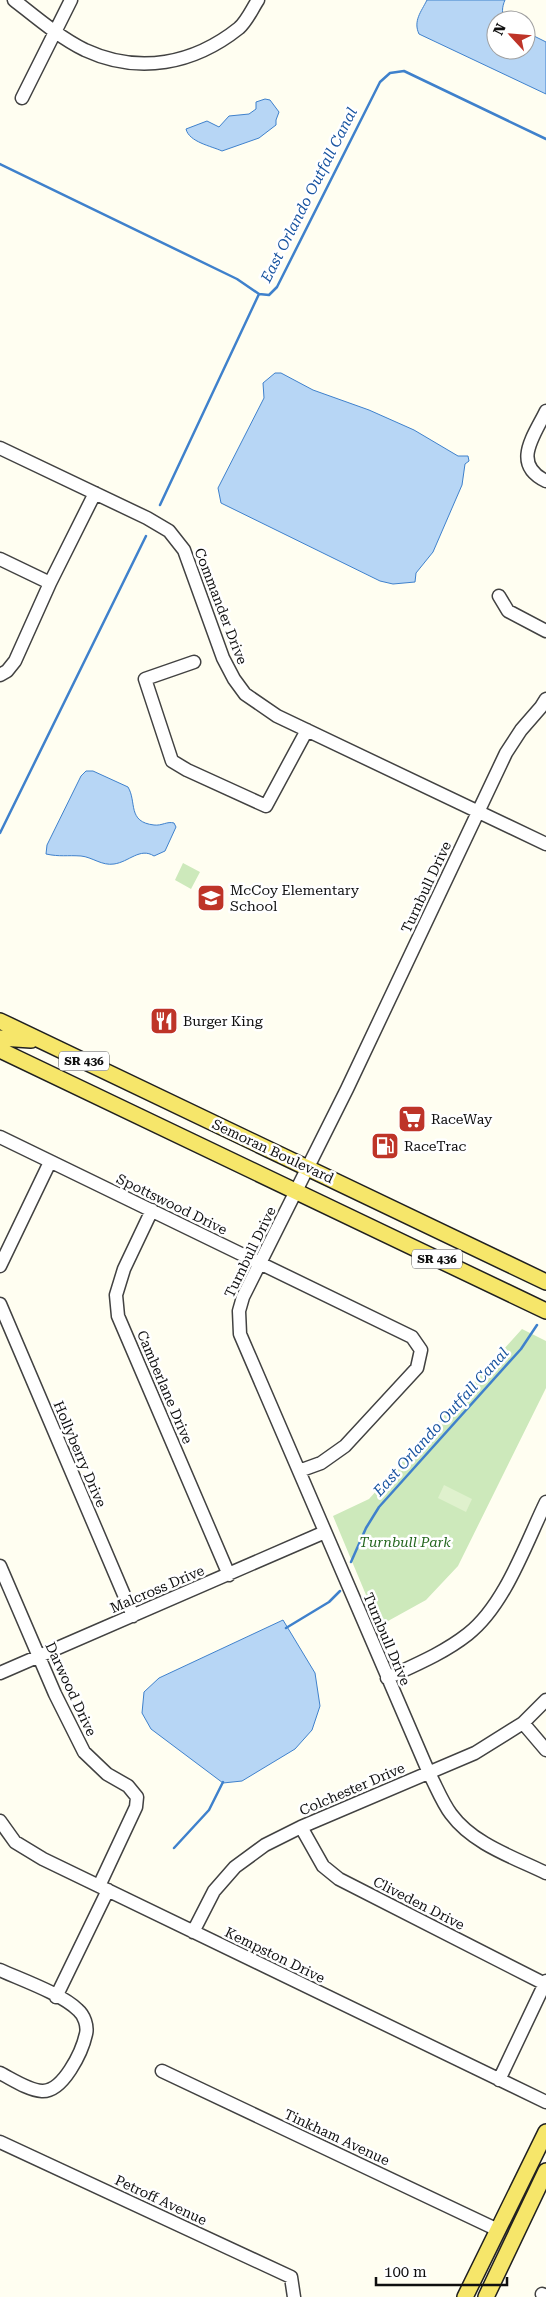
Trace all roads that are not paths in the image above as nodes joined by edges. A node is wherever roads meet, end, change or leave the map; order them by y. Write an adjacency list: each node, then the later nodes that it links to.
1 (14, 0): 4 (street)
2 (71, 0): 4 (street)
3 (258, 0): 4 (street)
4 (55, 33): 5 (street)
5 (22, 98)
6 (546, 411): 8 (street)
7 (0, 448): 9 (street, Commander Drive)
8 (541, 479)
9 (95, 493): 11 (street); 17 (street, Commander Drive)
10 (0, 559): 11 (street)
11 (50, 583): 15 (street)
12 (498, 596): 13 (street)
13 (546, 631)
14 (194, 662): 17 (street)
15 (0, 675)
16 (546, 699): 18 (street, Turnbull Drive)
17 (307, 730): 18 (street, Commander Drive)
18 (478, 812): 19 (street, Commander Drive); 26 (street, Turnbull Drive)
19 (546, 844)
20 (0, 1021): 22 (main road, Semoran Boulevard / SR 436)
21 (0, 1038): 22 (main road)
22 (42, 1041): 26 (main road, Semoran Boulevard / SR 436)
23 (0, 1050): 27 (main road, Semoran Boulevard / SR 436)
24 (0, 1137): 25 (street, Spottswood Drive)
25 (50, 1162): 28 (street, Spottswood Drive); 30 (street)
26 (307, 1167): 27 (street, Turnbull Drive); 31 (main road, Semoran Boulevard / SR 436)
27 (296, 1192): 29 (street, Turnbull Drive); 33 (main road, Semoran Boulevard / SR 436)
28 (152, 1210): 29 (street, Spottswood Drive); 38 (street, Camberlane Drive)
29 (259, 1263): 34 (street, Turnbull Drive); 34 (street, Spottswood Drive)
30 (0, 1266)
31 (546, 1282)
32 (0, 1304): 39 (street, Hollyberry Drive)
33 (544, 1310)
34 (299, 1471): 36 (street, Turnbull Drive)
35 (546, 1502): 42 (street)
36 (326, 1532): 38 (street, Malcross Drive); 42 (street, Turnbull Drive)
37 (0, 1566): 40 (street, Darwood Drive)
38 (229, 1575): 39 (street, Malcross Drive)
39 (134, 1616): 40 (street, Malcross Drive)
40 (39, 1656): 41 (street, Malcross Drive); 50 (street, Darwood Drive)
41 (0, 1673)
42 (387, 1678): 46 (street, Turnbull Drive)
43 (546, 1700): 44 (street, Colchester Drive)
44 (523, 1723): 45 (street); 46 (street, Colchester Drive)
45 (546, 1750)
46 (429, 1773): 48 (street, Colchester Drive); 49 (street, Turnbull Drive)
47 (0, 1821): 50 (street, Kempston Drive)
48 (301, 1827): 51 (street, Colchester Drive); 53 (street, Cliveden Drive)
49 (546, 1873)
50 (103, 1888): 51 (street, Kempston Drive); 54 (street, Darwood Drive)
51 (193, 1932): 57 (street, Kempston Drive)
52 (0, 1970): 54 (street)
53 (545, 1982): 57 (street)
54 (56, 1997): 56 (street)
55 (162, 2071): 62 (street, Tinkham Avenue)
56 (0, 2073)
57 (499, 2080): 58 (street, Kempston Drive)
58 (546, 2102)
59 (546, 2132): 62 (main road)
60 (0, 2142): 63 (street, Petroff Avenue)
61 (546, 2172): 66 (main road)
62 (498, 2230): 64 (main road); 65 (main road)
63 (294, 2297)
64 (465, 2297)
65 (474, 2297)
66 (486, 2297)

